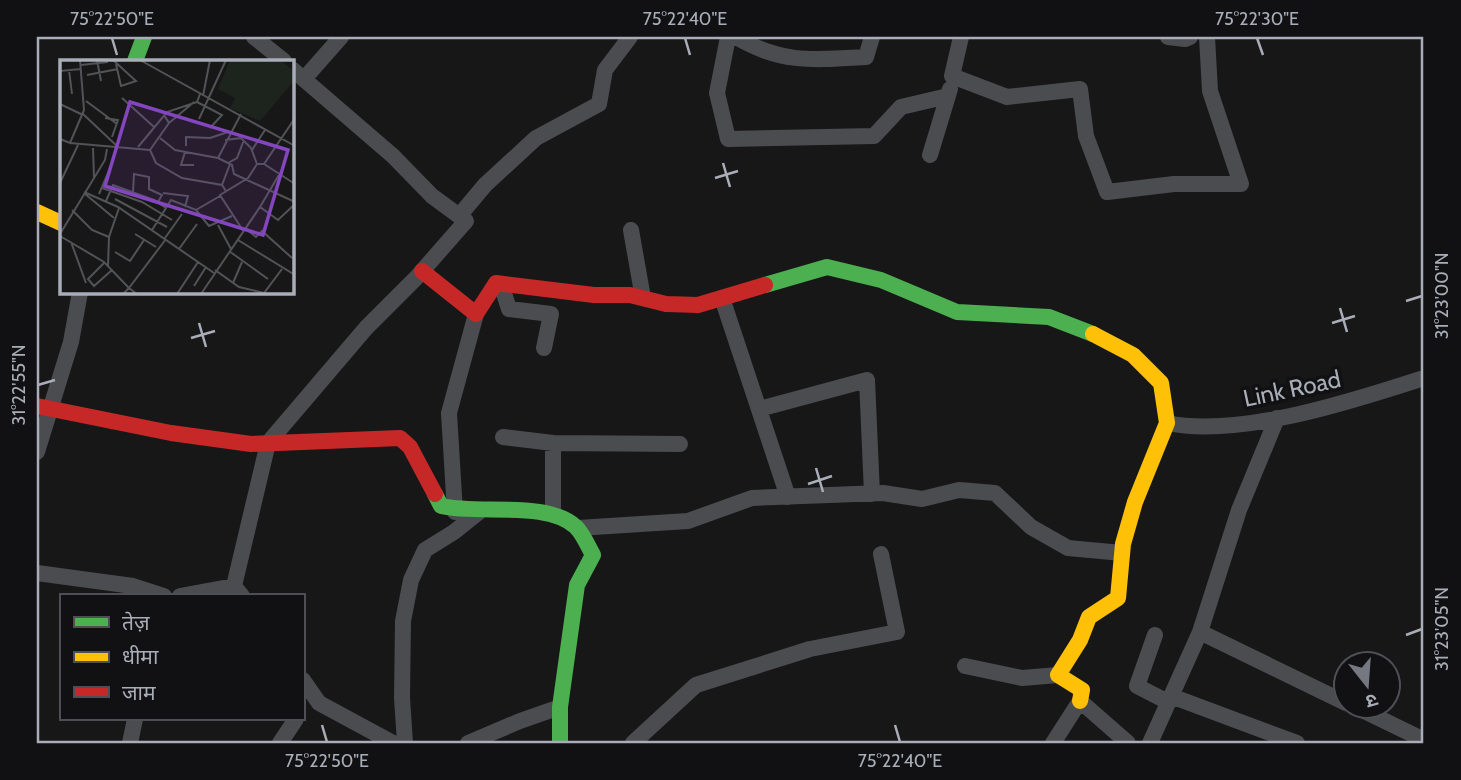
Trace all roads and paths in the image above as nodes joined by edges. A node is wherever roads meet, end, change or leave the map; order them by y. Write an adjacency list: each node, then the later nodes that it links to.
1 (144, 37): 12 (street)
2 (254, 37): 13 (street)
3 (341, 37): 14 (street)
4 (630, 37): 19 (street)
5 (728, 37): 16 (street)
6 (736, 37): 7 (street)
7 (872, 37)
8 (961, 37): 15 (street)
9 (1168, 37): 11 (street)
10 (1207, 37): 15 (street)
11 (1187, 38)
12 (135, 60)
13 (283, 60)
14 (298, 74): 19 (street)
15 (954, 77): 16 (street)
16 (948, 96): 17 (street)
17 (930, 155)
18 (37, 212): 20 (street)
19 (459, 216): 22 (street)
20 (60, 222)
21 (631, 230): 25 (street)
22 (422, 271): 27 (street); 35 (street)
23 (501, 284): 25 (street); 27 (street); 28 (street)
24 (80, 294): 30 (street)
25 (643, 298): 26 (street)
26 (722, 298): 31 (street); 33 (street)
27 (476, 314): 41 (street)
28 (544, 348)
29 (1424, 378): 32 (street, Link Road)
30 (43, 407): 35 (street); 38 (street)
31 (759, 409): 39 (street); 40 (street)
32 (1277, 418): 33 (street, Link Road); 51 (street)
33 (1167, 423): 45 (street)
34 (503, 437): 36 (street)
35 (268, 443): 41 (street); 48 (street)
36 (553, 443): 37 (street); 43 (street)
37 (680, 444)
38 (37, 452)
39 (872, 494): 40 (street); 45 (street)
40 (788, 497): 44 (street)
41 (455, 512): 42 (street)
42 (479, 512): 43 (street); 67 (street)
43 (553, 515): 44 (street)
44 (578, 528): 59 (street)
45 (1122, 553): 54 (street)
46 (881, 554): 70 (street)
47 (37, 573): 49 (street)
48 (238, 591): 50 (street)
49 (158, 594)
50 (203, 594)
51 (1200, 632): 56 (street); 57 (street)
52 (1155, 635): 57 (street)
53 (965, 666): 54 (street)
54 (1058, 675): 58 (street)
55 (307, 686): 66 (street)
56 (1332, 696)
57 (1170, 699): 73 (street); 74 (street)
58 (1080, 701): 71 (street); 72 (street)
59 (560, 708): 68 (street); 69 (street)
60 (135, 720): 64 (street)
61 (295, 720): 65 (street)
62 (1383, 720): 63 (street)
63 (1424, 740)
64 (130, 743)
65 (280, 743)
66 (393, 743)
67 (405, 743)
68 (468, 743)
69 (560, 743)
70 (633, 743)
71 (1053, 743)
72 (1128, 743)
73 (1150, 743)
74 (1297, 743)

